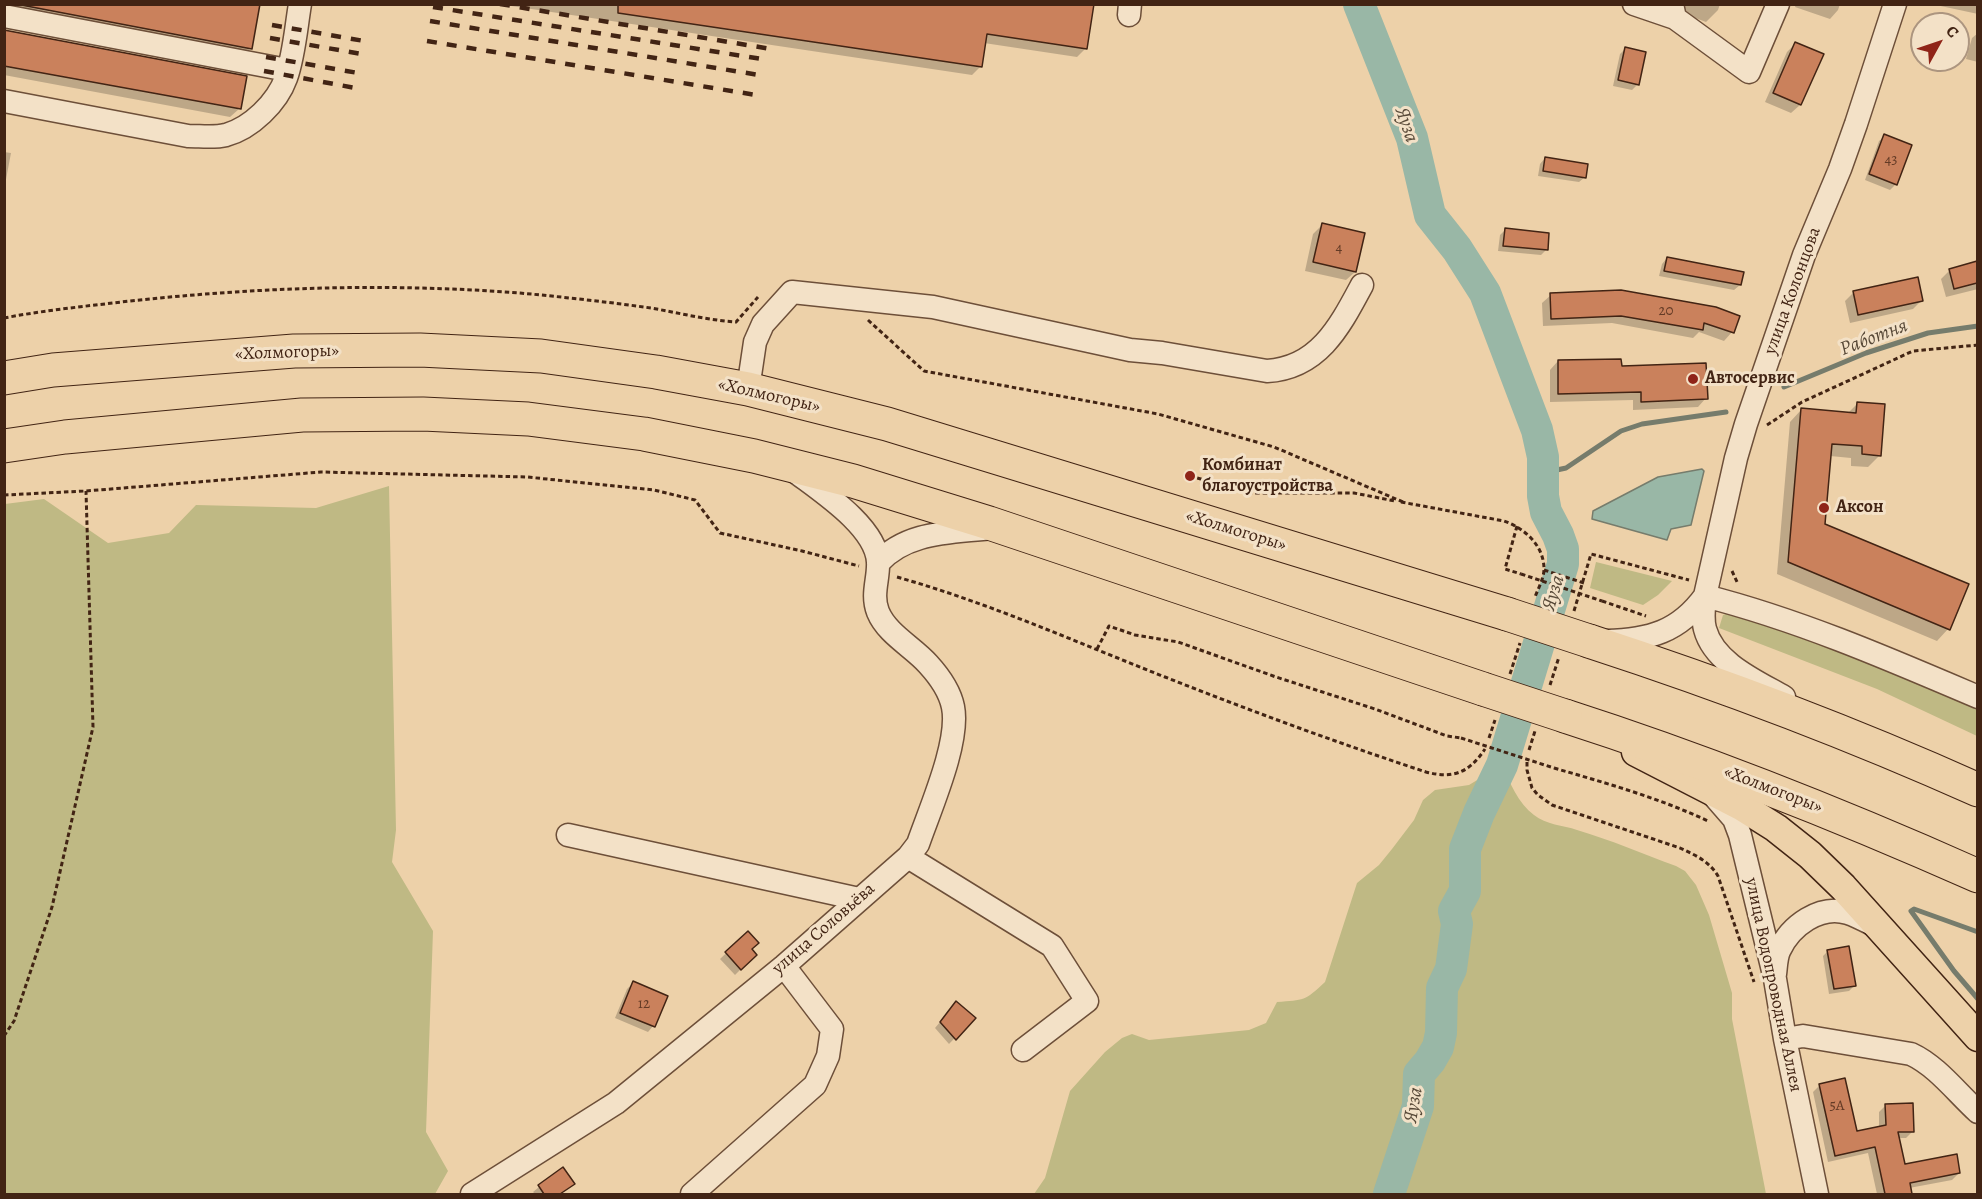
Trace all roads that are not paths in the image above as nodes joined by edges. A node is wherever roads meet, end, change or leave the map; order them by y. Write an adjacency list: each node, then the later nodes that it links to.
1 (300, 4): 7 (street)
2 (1634, 4): 5 (street)
3 (1778, 4): 5 (street)
4 (1894, 4): 16 (street, улица Колонцова)
5 (1673, 11)
6 (4, 16): 7 (street)
7 (287, 70): 8 (street)
8 (4, 101)
9 (1362, 285): 11 (street)
10 (4, 378): 11 (highway, «Холмогоры»)
11 (748, 389): 17 (highway, «Холмогоры», bridge)
12 (4, 446): 13 (highway)
13 (785, 464): 14 (highway); 15 (street, улица Соловьёва)
14 (1001, 527): 15 (street); 19 (highway, «Холмогоры», bridge)
15 (877, 568): 24 (street, улица Соловьёва)
16 (1705, 596): 17 (street); 18 (street); 20 (street, улица Колонцова)
17 (1589, 641): 20 (highway)
18 (1977, 698)
19 (1565, 716): 21 (main road); 25 (highway, «Холмогоры»)
20 (1872, 744): 22 (highway)
21 (1704, 786): 27 (main road); 29 (street, улица Водопроводная Аллея)
22 (1977, 790)
23 (568, 835): 26 (street)
24 (908, 857): 26 (street, улица Соловьёва); 32 (street)
25 (1977, 876)
26 (859, 899): 28 (street, улица Соловьёва)
27 (1878, 927): 29 (street); 30 (main road)
28 (784, 966): 34 (street, улица Соловьёва); 35 (street)
29 (1775, 979): 31 (street, улица Водопроводная Аллея)
30 (1977, 1037)
31 (1785, 1039): 33 (street); 36 (street, улица Водопроводная Аллея)
32 (1023, 1050)
33 (1977, 1112)
34 (472, 1194)
35 (692, 1194)
36 (1817, 1194)

